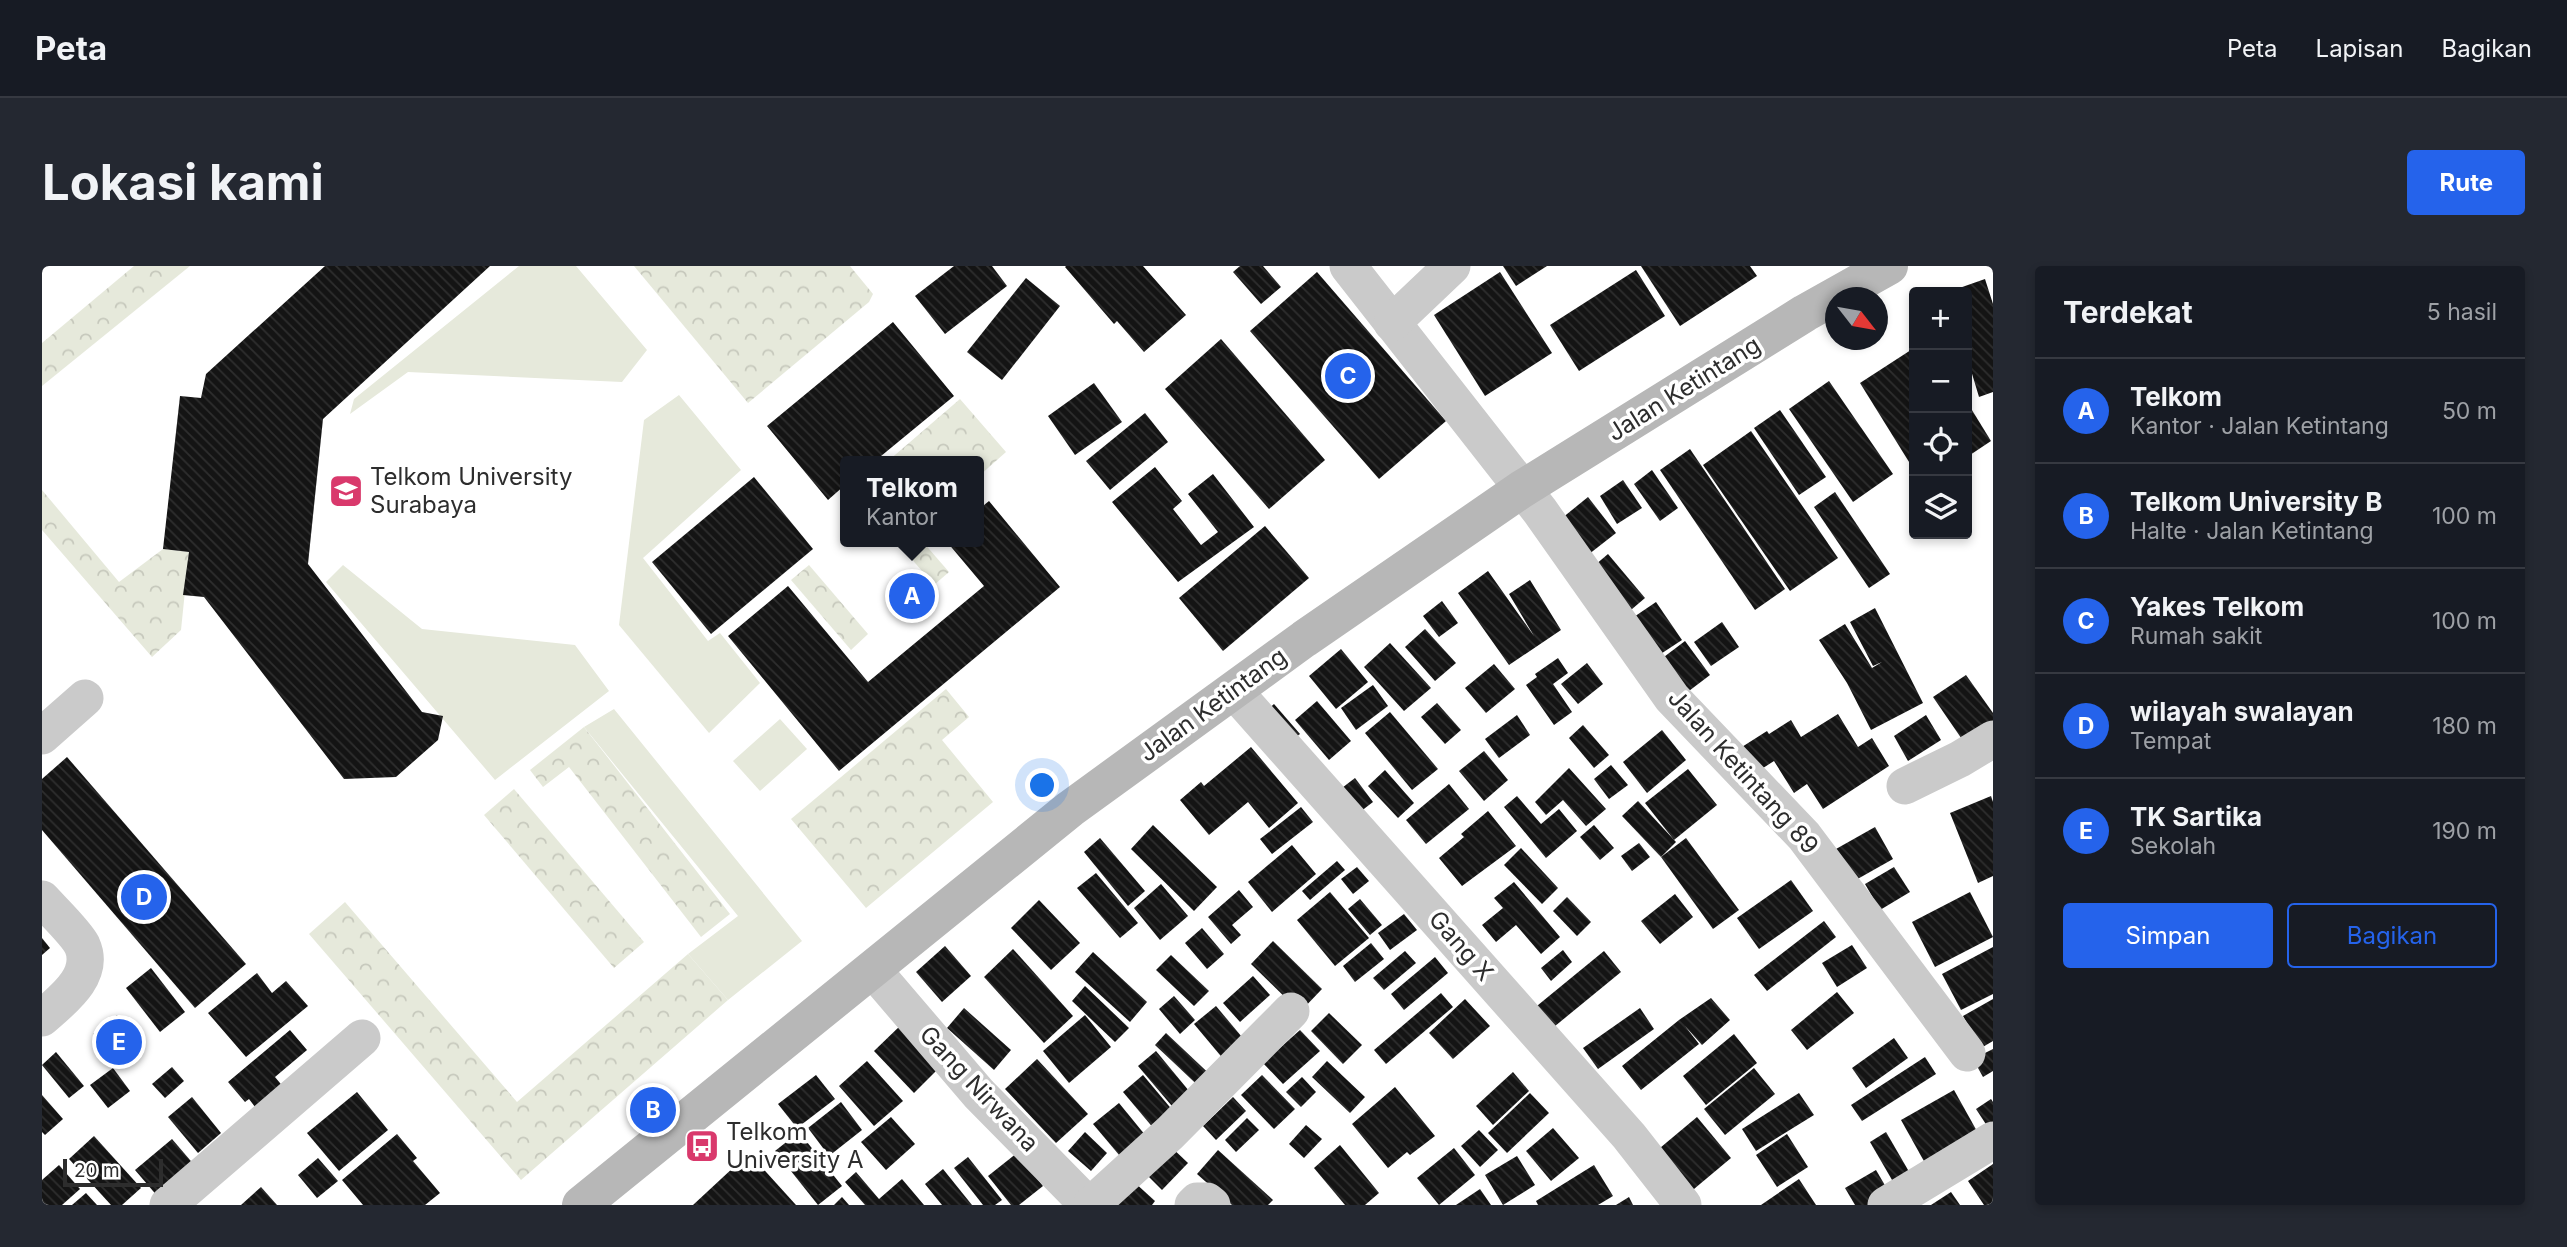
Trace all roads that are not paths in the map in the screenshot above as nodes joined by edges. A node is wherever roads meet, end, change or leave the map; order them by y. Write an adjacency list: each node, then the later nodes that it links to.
1 (1348, 266): 4 (street, Jalan Ketintang 89)
2 (1452, 266): 4 (street)
3 (1889, 266): 5 (street, Jalan Ketintang)
4 (1392, 323): 5 (street, Jalan Ketintang 89)
5 (1522, 489): 6 (street, Jalan Ketintang); 16 (street, Jalan Ketintang 89)
6 (1234, 691): 12 (street, Jalan Ketintang); 23 (street, Gang X)
7 (85, 698): 8 (street)
8 (42, 736)
9 (1993, 739): 10 (street)
10 (1905, 786)
11 (42, 899): 14 (street)
12 (873, 970): 19 (street, Jalan Ketintang); 20 (street, Gang Nirwana)
13 (1291, 1011): 20 (street)
14 (42, 1018)
15 (362, 1038): 18 (street)
16 (1967, 1053)
17 (1993, 1140): 24 (street)
18 (168, 1205)
19 (581, 1205)
20 (1089, 1205)
21 (1193, 1205): 22 (street)
22 (1212, 1205)
23 (1683, 1205)
24 (1886, 1205)

